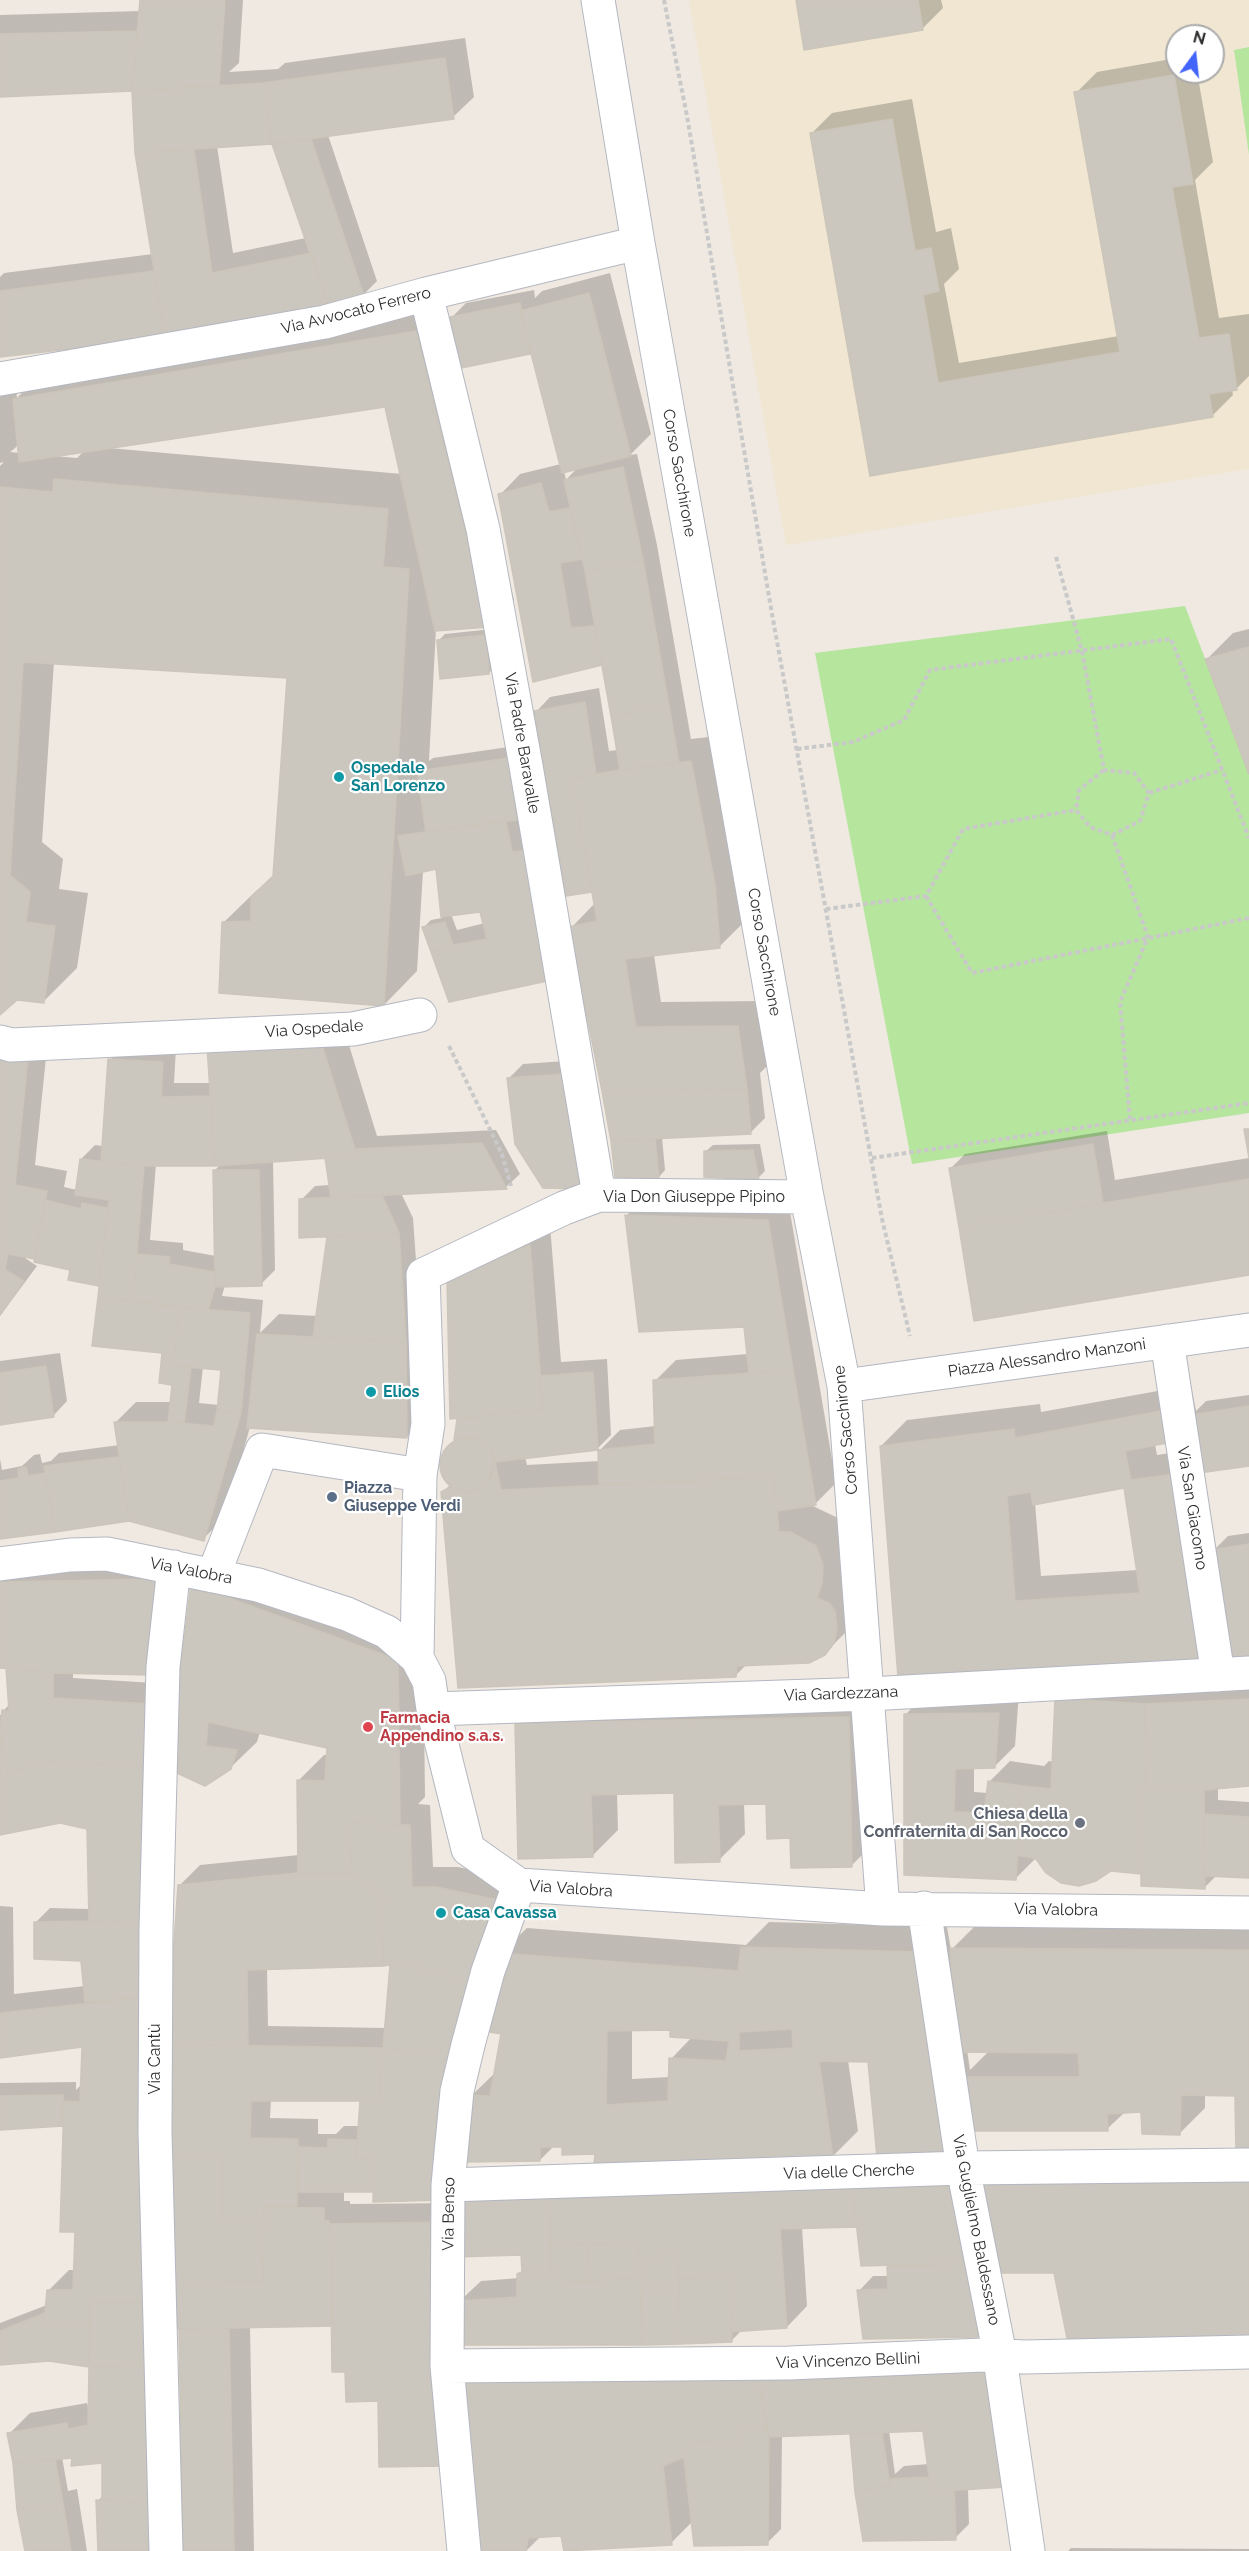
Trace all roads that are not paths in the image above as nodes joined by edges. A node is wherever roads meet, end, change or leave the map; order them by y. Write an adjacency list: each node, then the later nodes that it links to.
1 (598, 0): 2 (street, Corso Sacchirone)
2 (638, 243): 3 (street, Via Avvocato Ferrero); 8 (street, Corso Sacchirone)
3 (426, 294): 4 (street, Via Avvocato Ferrero); 7 (street, Via Padre Baravalle)
4 (0, 379)
5 (420, 1015): 6 (street, Via Ospedale)
6 (0, 1042)
7 (599, 1195): 8 (street, Via Don Giuseppe Pipino); 12 (street, Via Don Giuseppe Pipino)
8 (807, 1197): 11 (street, Corso Sacchirone)
9 (1249, 1330): 10 (street, Piazza Alessandro Manzoni)
10 (1167, 1341): 11 (street, Piazza Alessandro Manzoni); 17 (street, Via San Giacomo)
11 (844, 1386): 18 (street, Corso Sacchirone)
12 (420, 1475): 15 (street); 16 (street)
13 (0, 1564): 14 (street, Via Valobra)
14 (174, 1567): 15 (street, Via Valobra); 30 (street, Via Cantù)
15 (213, 1576): 16 (street, Via Valobra)
16 (417, 1658): 19 (street, Via Valobra)
17 (1233, 1674): 18 (street, Via Gardezzana)
18 (868, 1694): 19 (street, Via Gardezzana); 22 (street, Corso Sacchirone)
19 (433, 1710): 20 (street, Via Valobra)
20 (519, 1886): 22 (street, Via Valobra); 26 (street, Via Benso)
21 (924, 1908): 22 (street, Via Valobra); 23 (street, Via Valobra); 25 (street, Via Guglielmo Baldessano)
22 (883, 1909)
23 (1249, 1913)
24 (1249, 2165): 25 (street, Via delle Cherche)
25 (963, 2168): 26 (street, Via delle Cherche); 28 (street, Via Guglielmo Baldessano)
26 (448, 2185): 29 (street, Via Benso)
27 (1249, 2352): 28 (street, Via Vincenzo Bellini)
28 (999, 2355): 29 (street, Via Vincenzo Bellini); 32 (street, Via Guglielmo Baldessano)
29 (447, 2366): 31 (street, Via Benso)
30 (166, 2551)
31 (464, 2551)
32 (1028, 2551)

